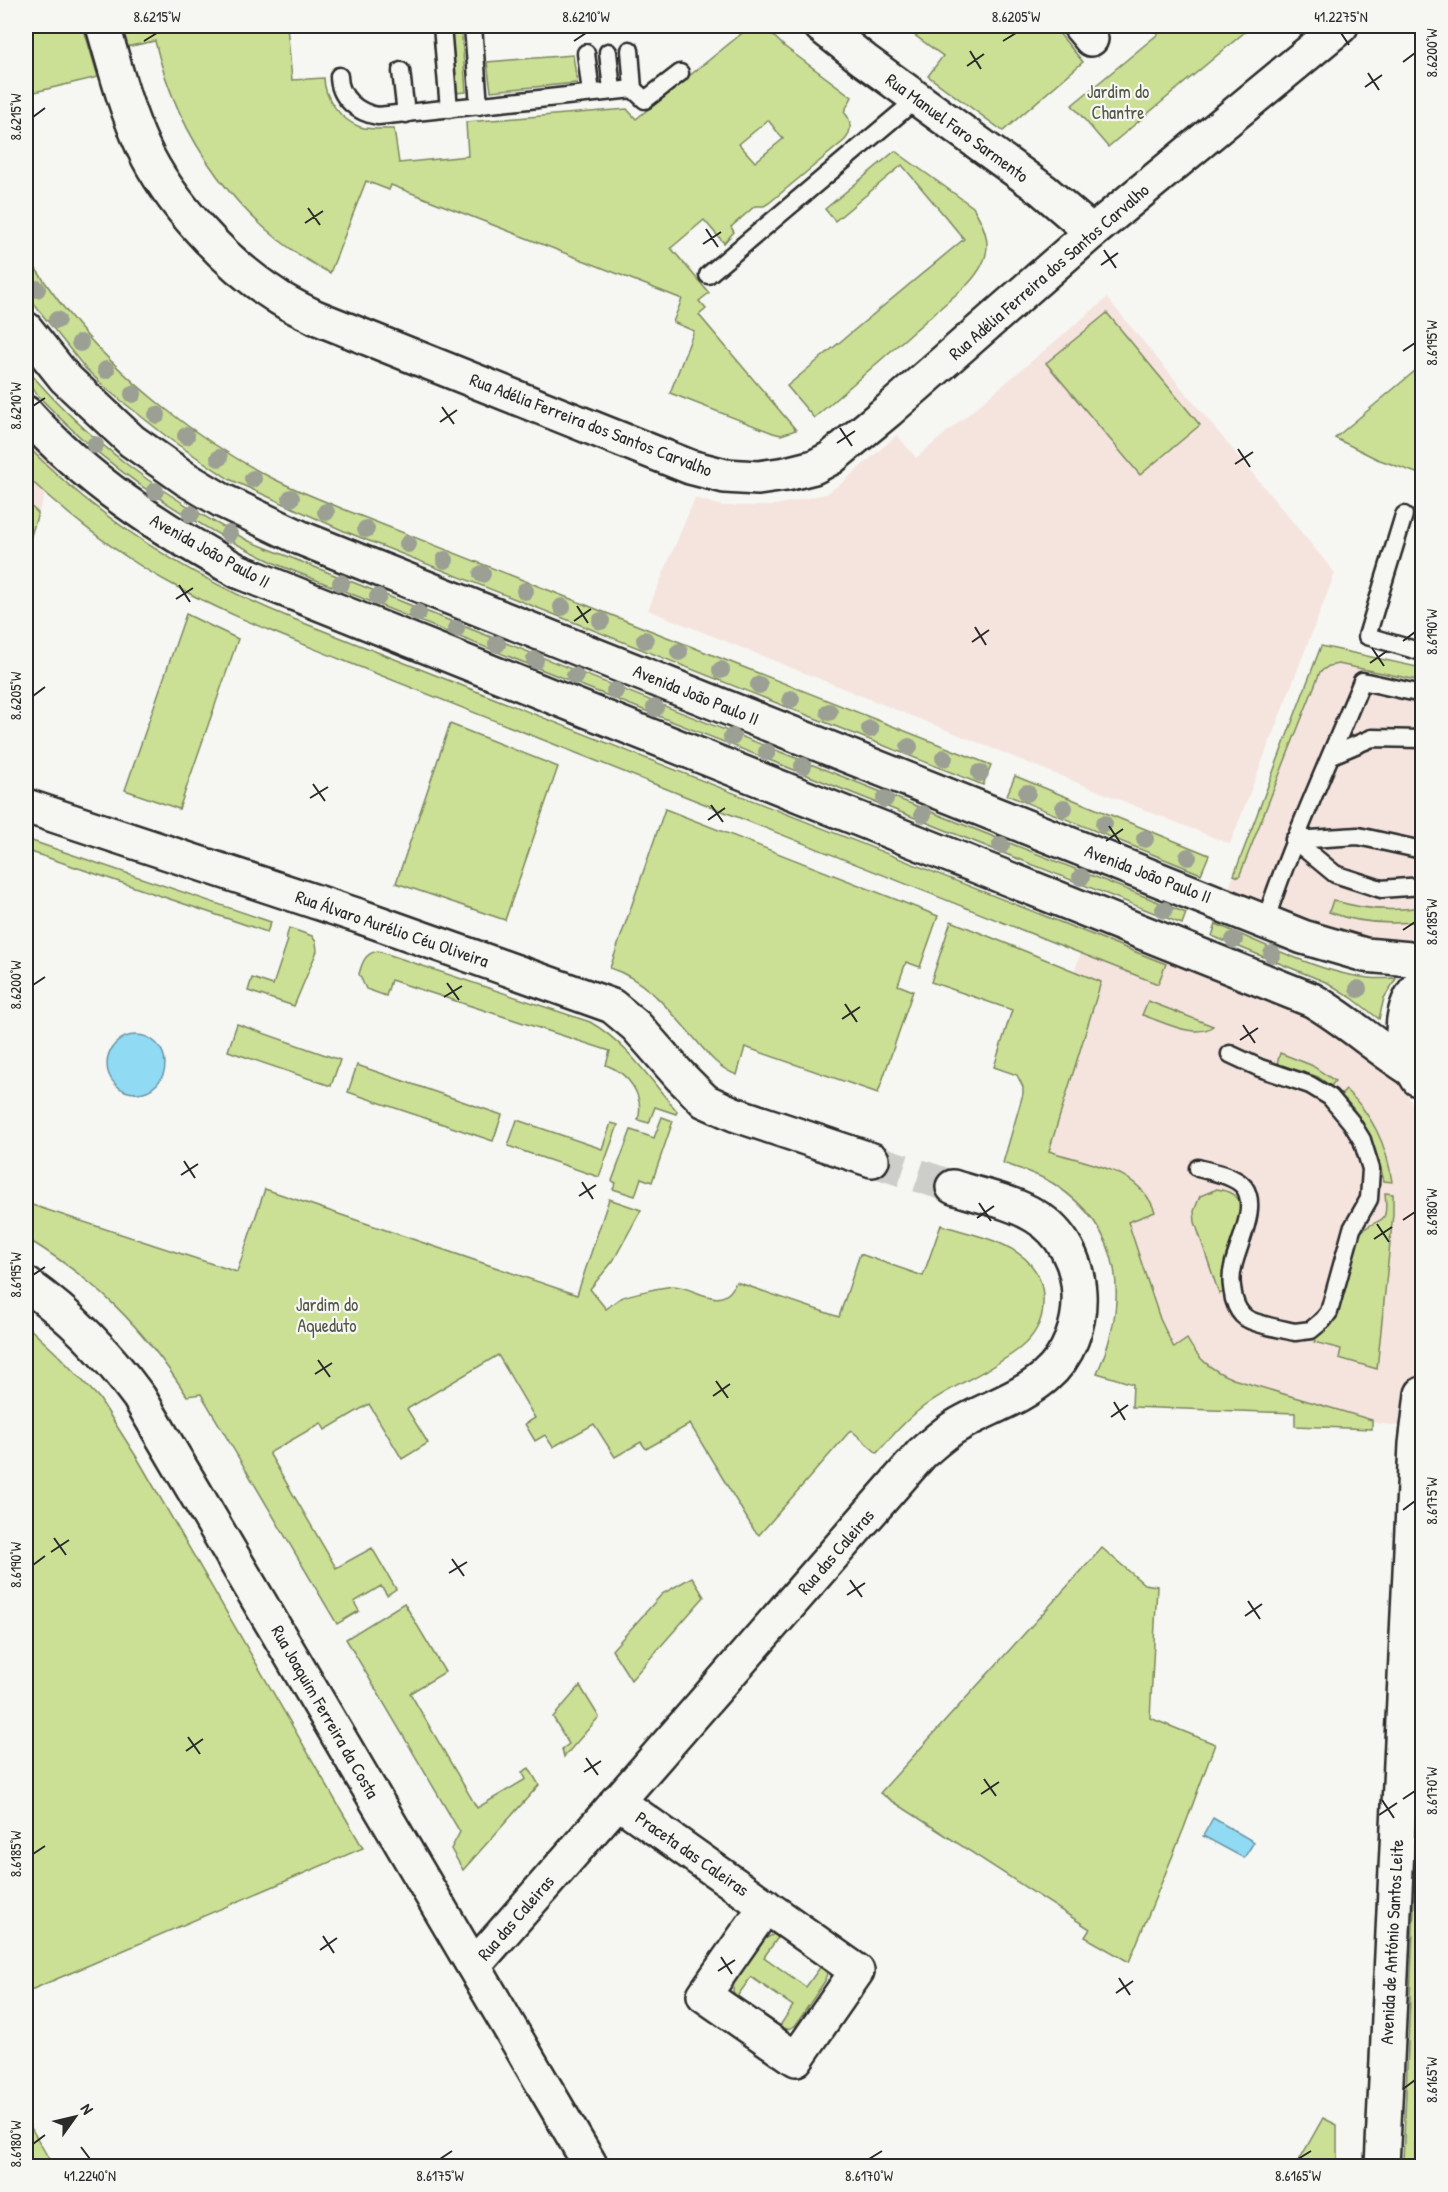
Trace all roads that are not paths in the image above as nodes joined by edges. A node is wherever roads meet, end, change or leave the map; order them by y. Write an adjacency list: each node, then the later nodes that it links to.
1 (104, 26): 19 (street, Rua Adélia Ferreira dos Santos Carvalho)
2 (442, 26): 17 (lane)
3 (473, 26): 16 (lane)
4 (821, 26): 15 (street, Rua Manuel Faro Sarmento)
5 (1341, 26): 19 (street, Rua Adélia Ferreira dos Santos Carvalho)
6 (630, 50): 12 (lane)
7 (608, 52): 13 (lane)
8 (586, 53): 14 (lane)
9 (401, 71): 18 (lane)
10 (680, 73): 12 (lane)
11 (339, 76): 18 (lane)
12 (633, 89): 13 (lane)
13 (612, 91): 14 (lane)
14 (591, 93): 16 (lane)
15 (918, 98): 19 (street, Rua Manuel Faro Sarmento); 20 (lane)
16 (479, 106): 17 (lane)
17 (448, 109): 18 (lane)
18 (406, 114)
19 (1092, 232)
20 (708, 275)
21 (26, 329): 32 (street, Avenida João Paulo II)
22 (26, 414): 36 (street, Avenida João Paulo II)
23 (1404, 515): 24 (lane)
24 (1422, 652)
25 (1422, 694): 27 (lane)
26 (1422, 739): 27 (lane)
27 (1332, 755): 29 (lane)
28 (26, 806): 37 (street, Rua Álvaro Aurélio Céu Oliveira)
29 (1294, 840): 30 (lane); 31 (lane); 32 (lane)
30 (1422, 850)
31 (1422, 886)
32 (1265, 922): 33 (street, Avenida João Paulo II)
33 (1422, 960)
34 (1422, 982): 36 (street)
35 (1230, 1054): 38 (lane)
36 (1417, 1077)
37 (872, 1160)
38 (1198, 1168)
39 (953, 1187): 42 (street, Rua das Caleiras)
40 (26, 1284): 44 (street, Rua Joaquim Ferreira da Costa)
41 (1422, 1394): 46 (street, Avenida de António Santos Leite)
42 (617, 1801): 43 (street, Praceta das Caleiras); 44 (street, Rua das Caleiras)
43 (766, 1906): 43 (street, Praceta das Caleiras)
44 (474, 1966): 45 (street, Rua Joaquim Ferreira da Costa)
45 (591, 2166)
46 (1382, 2166)

